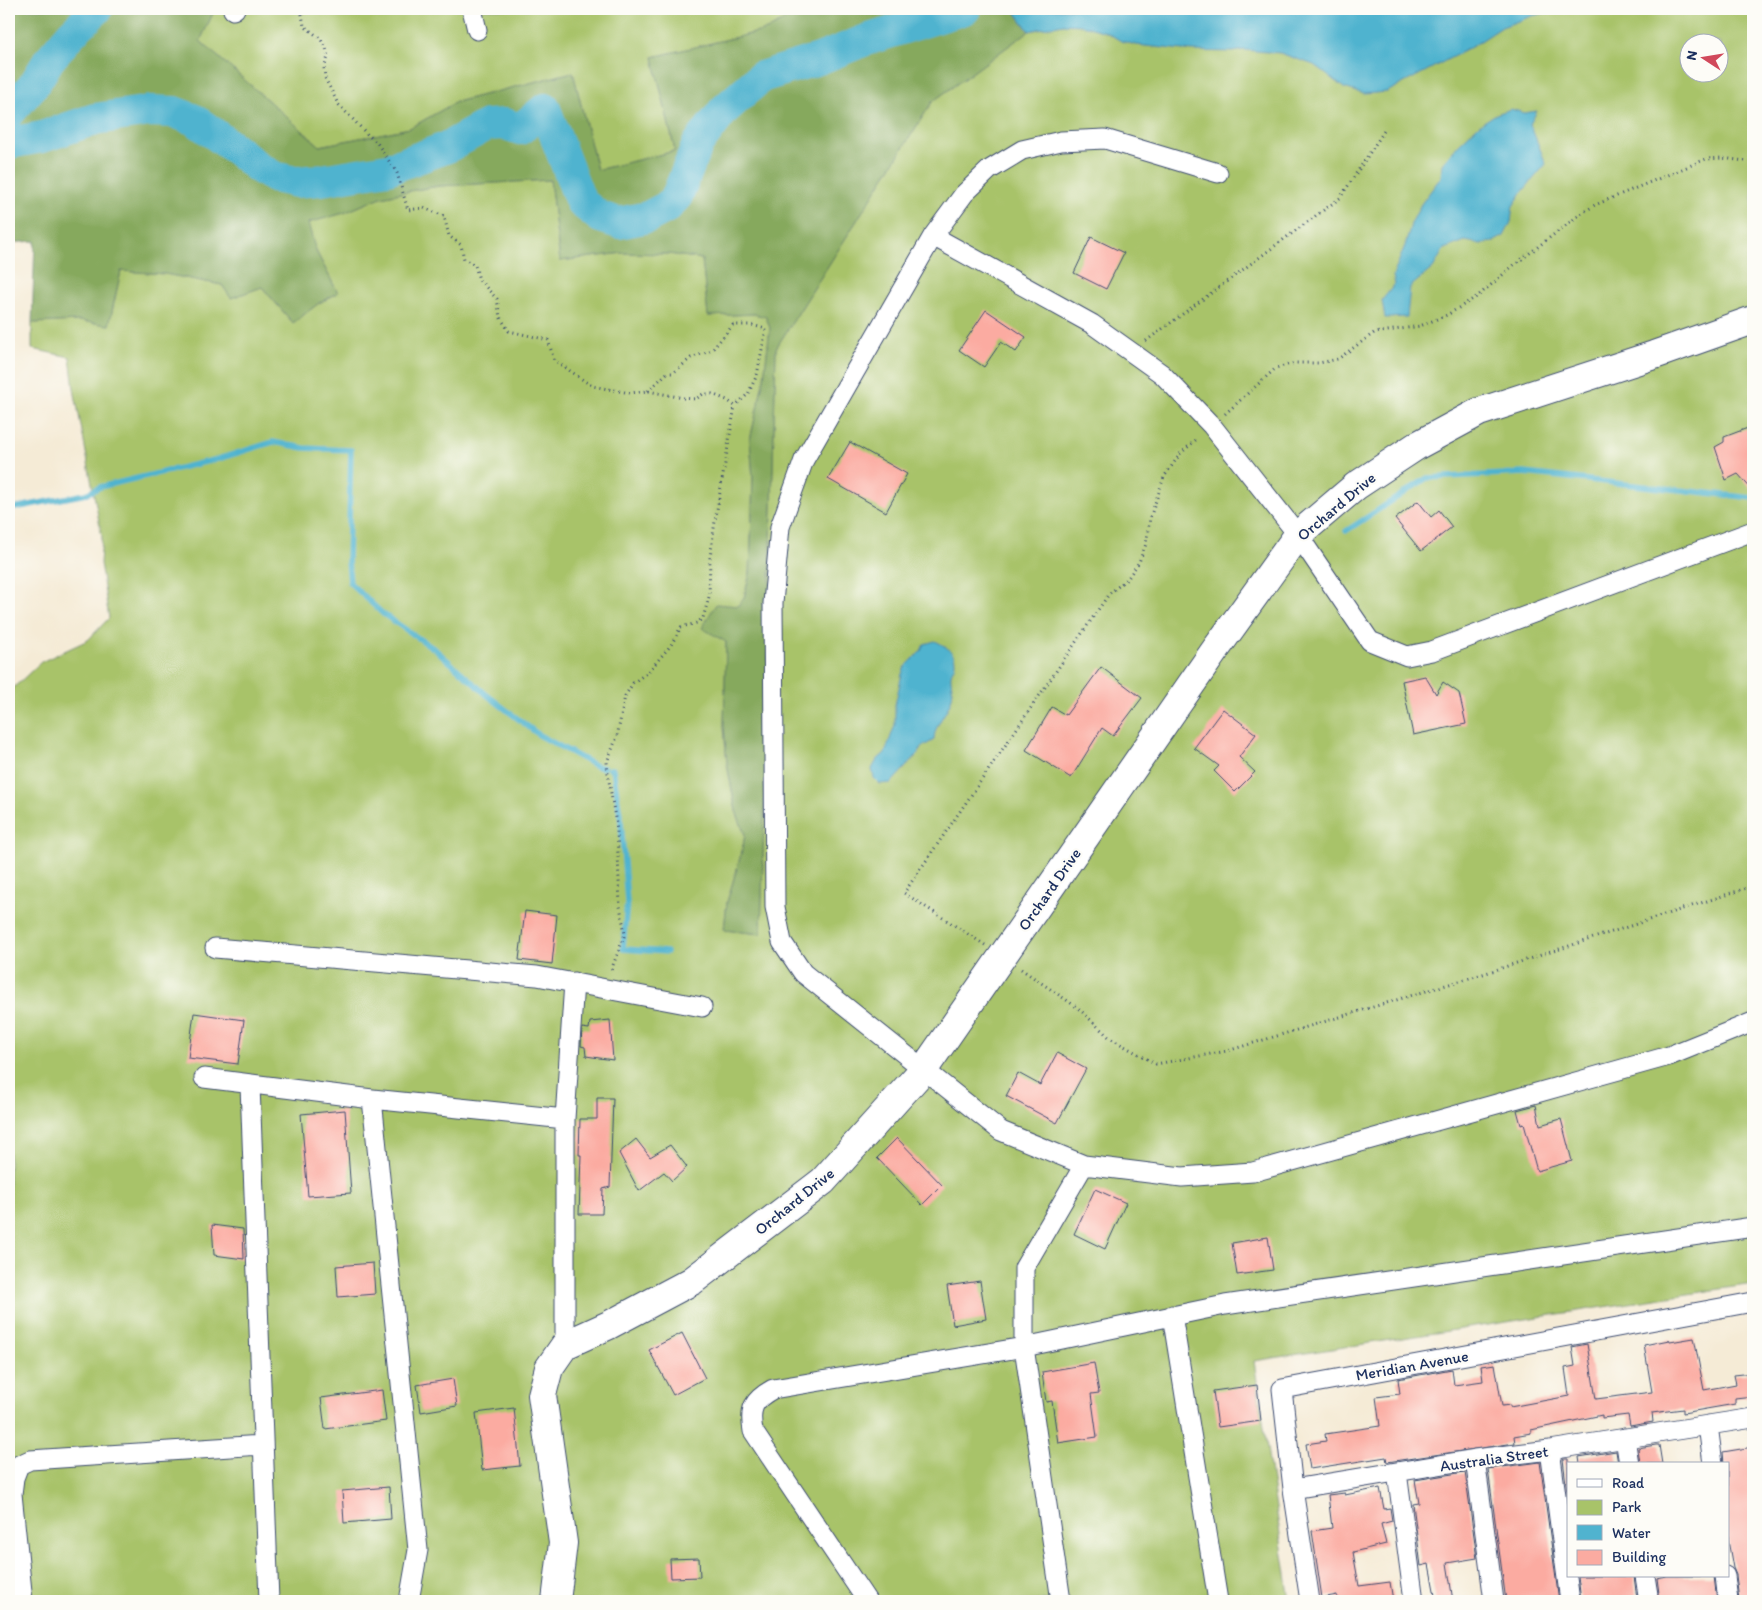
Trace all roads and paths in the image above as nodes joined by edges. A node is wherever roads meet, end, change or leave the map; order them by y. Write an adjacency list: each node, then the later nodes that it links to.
1 (301, 9): 10 (path)
2 (472, 9): 3 (street)
3 (477, 30)
4 (1386, 128): 9 (path)
5 (1753, 162): 12 (path)
6 (1218, 173): 7 (street)
7 (933, 236): 9 (street); 22 (street)
8 (1753, 320): 14 (street, Orchard Drive)
9 (1131, 352): 12 (street)
10 (648, 391): 11 (path); 11 (path)
11 (735, 406): 19 (path)
12 (1212, 426): 14 (street); 17 (path)
13 (1753, 531): 14 (street)
14 (1298, 535): 17 (street, Orchard Drive)
15 (1753, 886): 17 (path)
16 (215, 948): 18 (street)
17 (1003, 956): 22 (street, Orchard Drive)
18 (574, 982): 19 (street); 26 (street)
19 (604, 988): 20 (street)
20 (702, 1007)
21 (1753, 1022): 27 (street)
22 (924, 1069): 27 (street); 31 (street, Orchard Drive)
23 (204, 1078): 24 (street)
24 (250, 1085): 25 (street); 36 (street)
25 (372, 1099): 26 (street); 47 (street)
26 (565, 1119): 31 (street)
27 (1084, 1165): 32 (street)
28 (1753, 1227): 30 (street)
29 (1753, 1302): 42 (street, Meridian Avenue)
30 (1172, 1315): 32 (street); 51 (street)
31 (565, 1345): 48 (street)
32 (1024, 1347): 49 (street); 50 (street)
33 (1753, 1418): 34 (street, Australia Street)
34 (1708, 1425): 35 (street, Australia Street); 40 (street)
35 (1625, 1438): 37 (street, Australia Street); 39 (street)
36 (263, 1445): 45 (street); 46 (street)
37 (1550, 1450): 38 (street, Australia Street); 55 (street)
38 (1475, 1459): 41 (street, Australia Street); 54 (street)
39 (1629, 1462)
40 (1713, 1462)
41 (1397, 1472): 42 (street, Australia Street); 53 (street)
42 (1293, 1489): 52 (street, Meridian Avenue)
43 (1645, 1578): 56 (street)
44 (1725, 1578): 57 (street)
45 (23, 1601)
46 (269, 1601)
47 (409, 1601)
48 (556, 1601)
49 (867, 1601)
50 (1061, 1601)
51 (1218, 1601)
52 (1310, 1601)
53 (1414, 1601)
54 (1494, 1601)
55 (1570, 1601)
56 (1649, 1601)
57 (1728, 1601)

